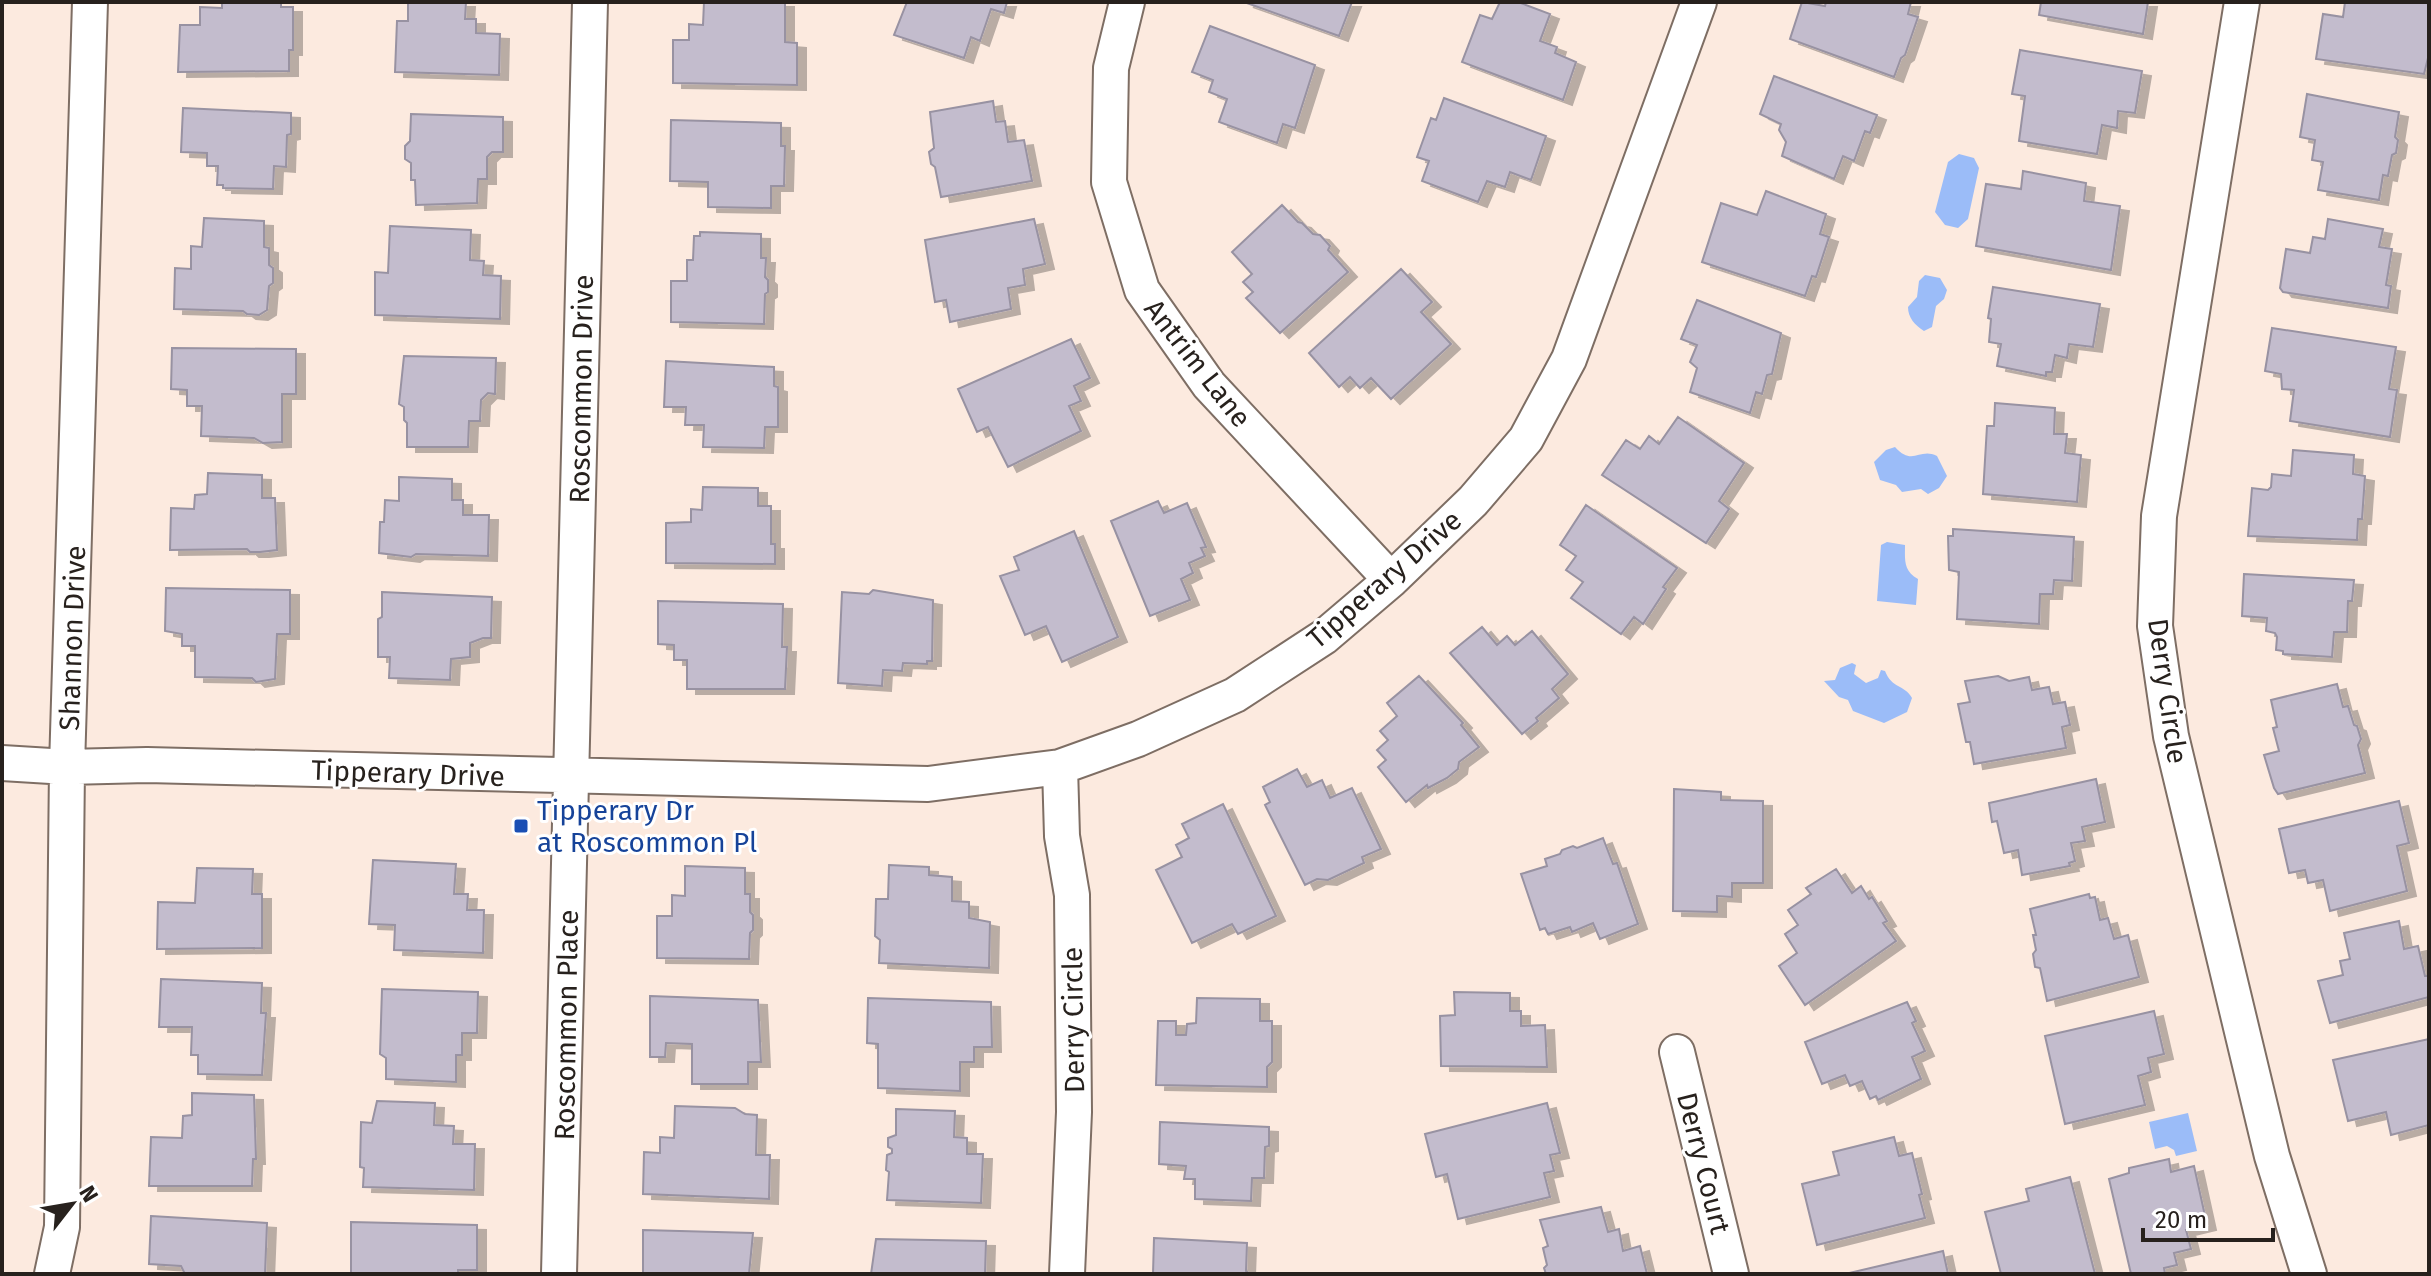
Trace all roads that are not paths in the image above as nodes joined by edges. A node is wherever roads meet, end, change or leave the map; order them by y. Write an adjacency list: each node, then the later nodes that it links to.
1 (90, 2): 8 (street, Shannon Drive)
2 (590, 2): 10 (street, Roscommon Drive)
3 (1127, 2): 6 (street, Antrim Lane)
4 (1699, 2): 6 (street, Tipperary Drive)
5 (2242, 2): 16 (street, Derry Circle)
6 (1391, 580): 9 (street, Tipperary Drive)
7 (2, 763): 8 (street, Tipperary Drive)
8 (67, 767): 10 (street, Tipperary Drive); 12 (street, Shannon Drive)
9 (1060, 767): 10 (street, Tipperary Drive); 14 (street, Derry Circle)
10 (573, 777): 13 (street, Roscommon Place)
11 (1677, 1052): 15 (street, Derry Court)
12 (52, 1274)
13 (559, 1274)
14 (1067, 1274)
15 (1731, 1274)
16 (2309, 1274)

